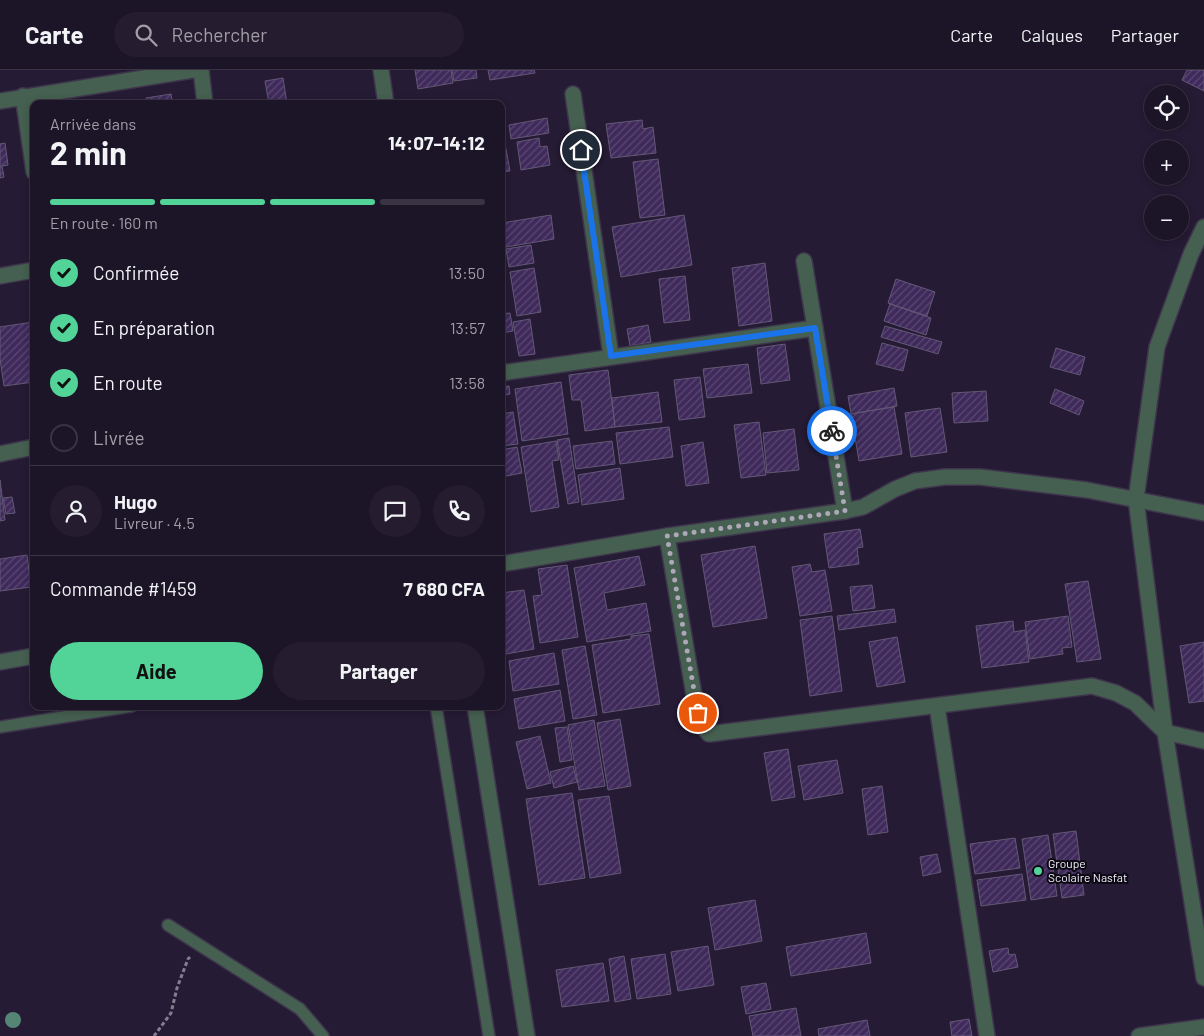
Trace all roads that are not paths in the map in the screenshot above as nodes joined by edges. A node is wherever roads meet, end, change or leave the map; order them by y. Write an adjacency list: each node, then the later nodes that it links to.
1 (193, 70): 5 (street)
2 (200, 70): 6 (street)
3 (381, 70): 7 (street)
4 (573, 94): 15 (street)
5 (23, 96): 8 (street); 9 (street)
6 (205, 100)
7 (385, 100)
8 (0, 101)
9 (30, 144)
10 (1204, 227): 19 (street)
11 (804, 261): 14 (street)
12 (30, 271): 13 (street)
13 (0, 276)
14 (815, 328): 15 (street); 20 (street)
15 (611, 356): 16 (street)
16 (505, 372)
17 (30, 448): 18 (street)
18 (0, 454)
19 (1136, 499): 20 (street); 21 (street); 31 (street)
20 (845, 511): 22 (street)
21 (1204, 513)
22 (667, 536): 23 (street); 26 (street)
23 (505, 563)
24 (30, 657): 25 (street)
25 (0, 662)
26 (937, 706): 31 (street); 39 (street)
27 (107, 710): 30 (lane)
28 (437, 710): 37 (lane)
29 (476, 710): 38 (street)
30 (0, 727)
31 (1165, 732): 32 (street); 34 (street)
32 (1204, 741)
33 (168, 926): 36 (lane)
34 (1204, 978)
35 (1204, 1027): 40 (street)
36 (323, 1036)
37 (489, 1036)
38 (528, 1036)
39 (986, 1036)
40 (1139, 1036)

